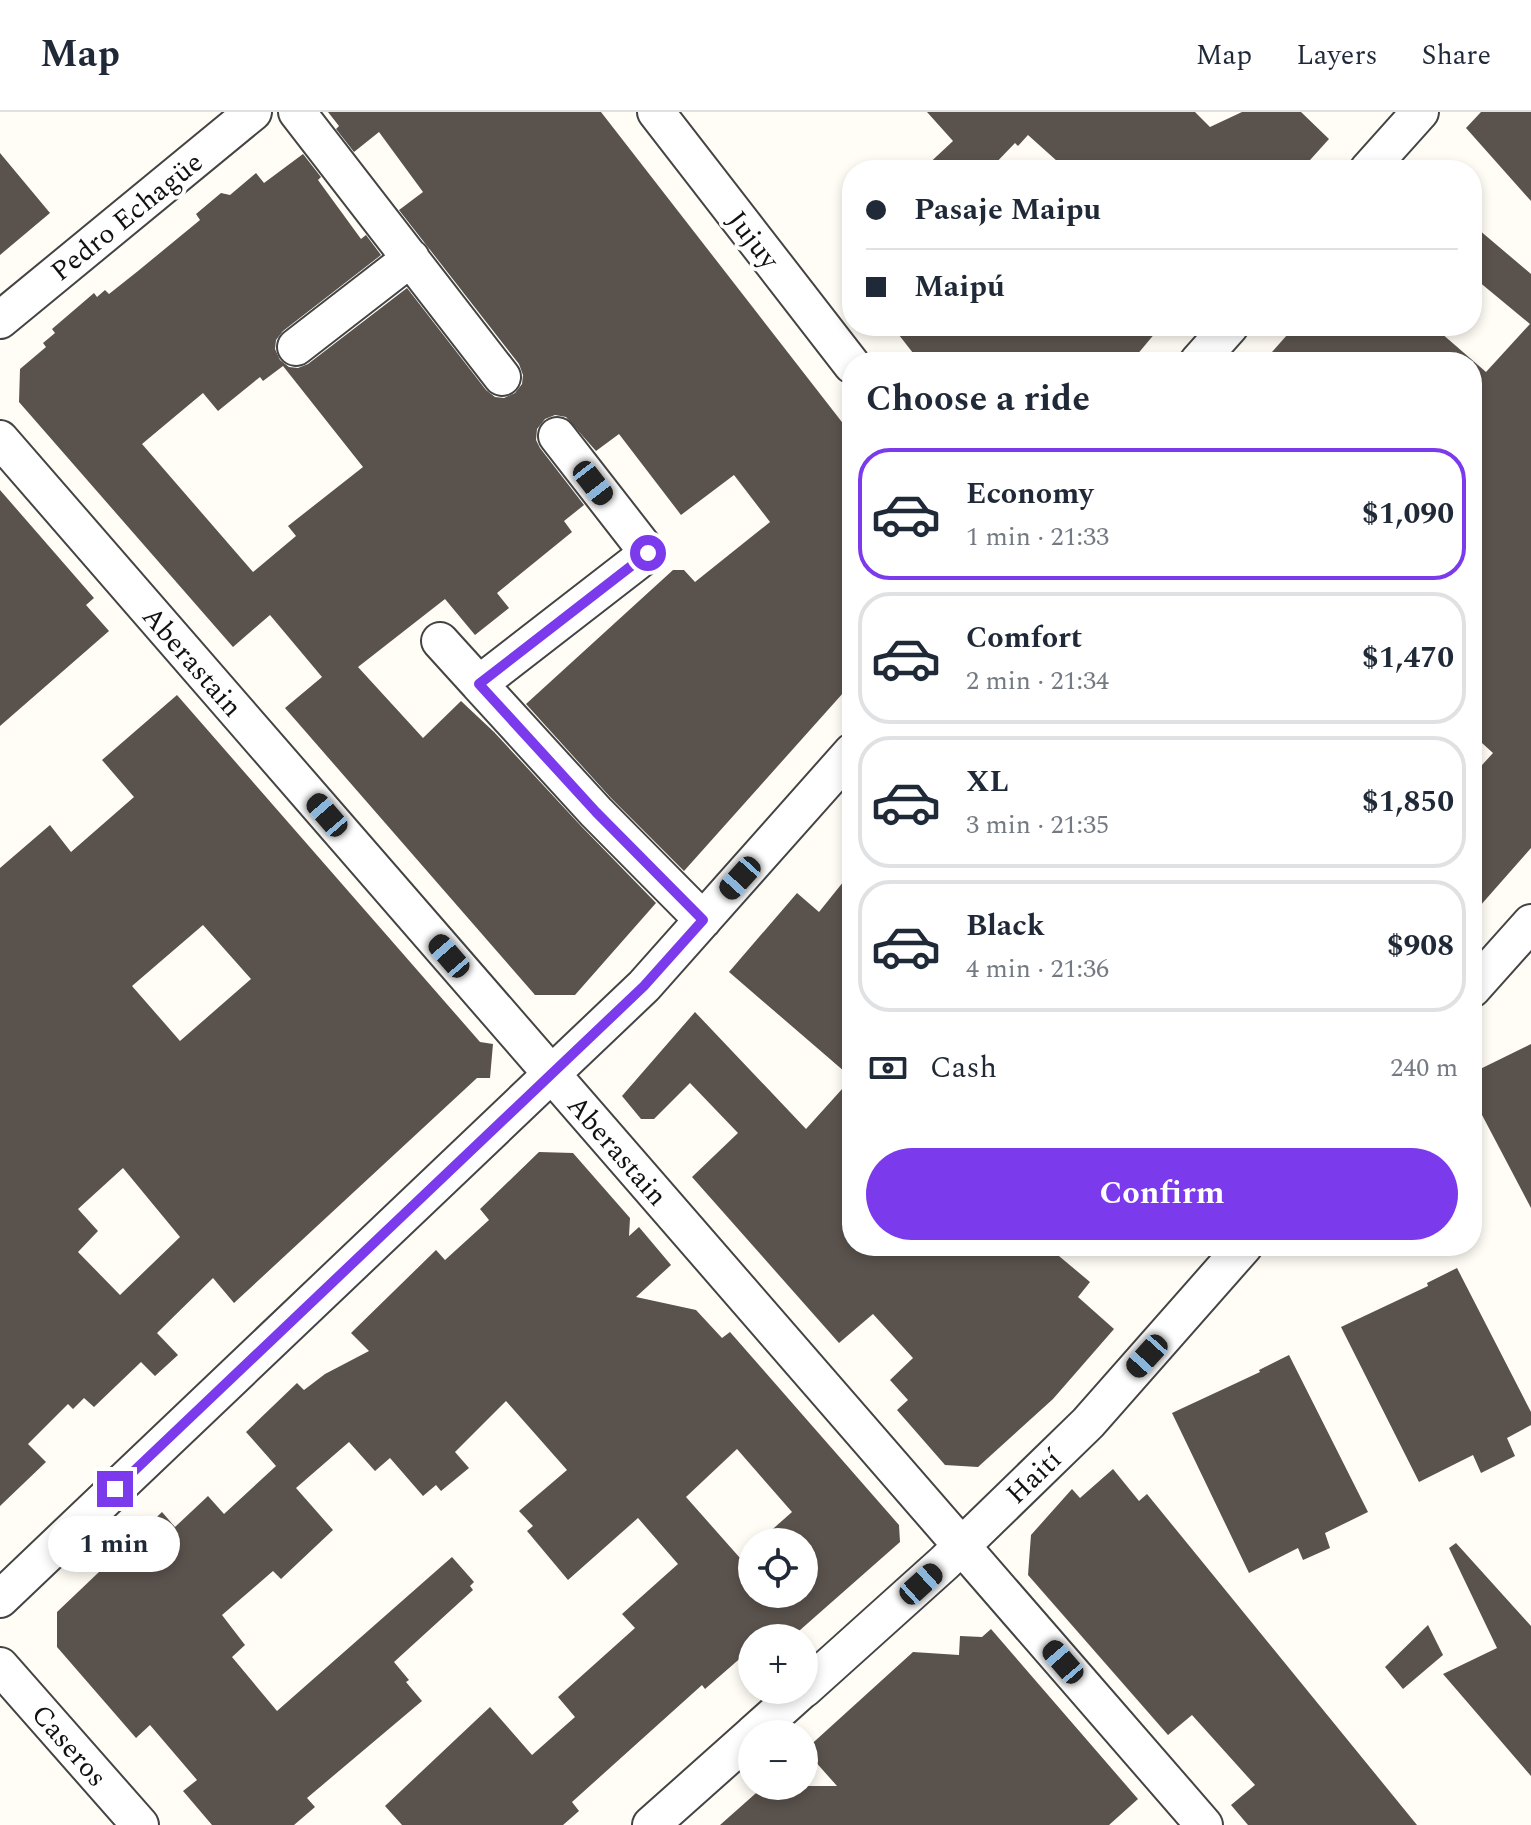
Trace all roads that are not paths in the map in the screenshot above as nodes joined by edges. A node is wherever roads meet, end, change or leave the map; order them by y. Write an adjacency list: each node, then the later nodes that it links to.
1 (253, 112): 7 (street, Pedro Echagüe)
2 (297, 112): 6 (street)
3 (656, 112): 10 (street, Jujuy)
4 (1413, 114): 5 (street)
5 (1376, 160)
6 (411, 258): 9 (street); 12 (street)
7 (0, 320)
8 (1221, 336): 11 (street)
9 (296, 347)
10 (842, 352)
11 (1207, 352)
12 (502, 377)
13 (557, 436): 16 (street)
14 (0, 439): 21 (street, Aberastain)
15 (440, 641): 16 (street)
16 (479, 684): 18 (street)
17 (842, 763): 18 (street)
18 (703, 920): 21 (street)
19 (1531, 923): 20 (street)
20 (1482, 978)
21 (552, 1073): 23 (street, Aberastain); 24 (street)
22 (1235, 1256): 23 (street, Haití)
23 (962, 1546): 26 (street, Haití); 32 (street, Aberastain)
24 (0, 1599)
25 (0, 1666): 30 (street, Caseros)
26 (818, 1676)
27 (786, 1704): 28 (street, Haití)
28 (769, 1720)
29 (738, 1747): 31 (street, Haití)
30 (140, 1825)
31 (651, 1825)
32 (1204, 1825)

